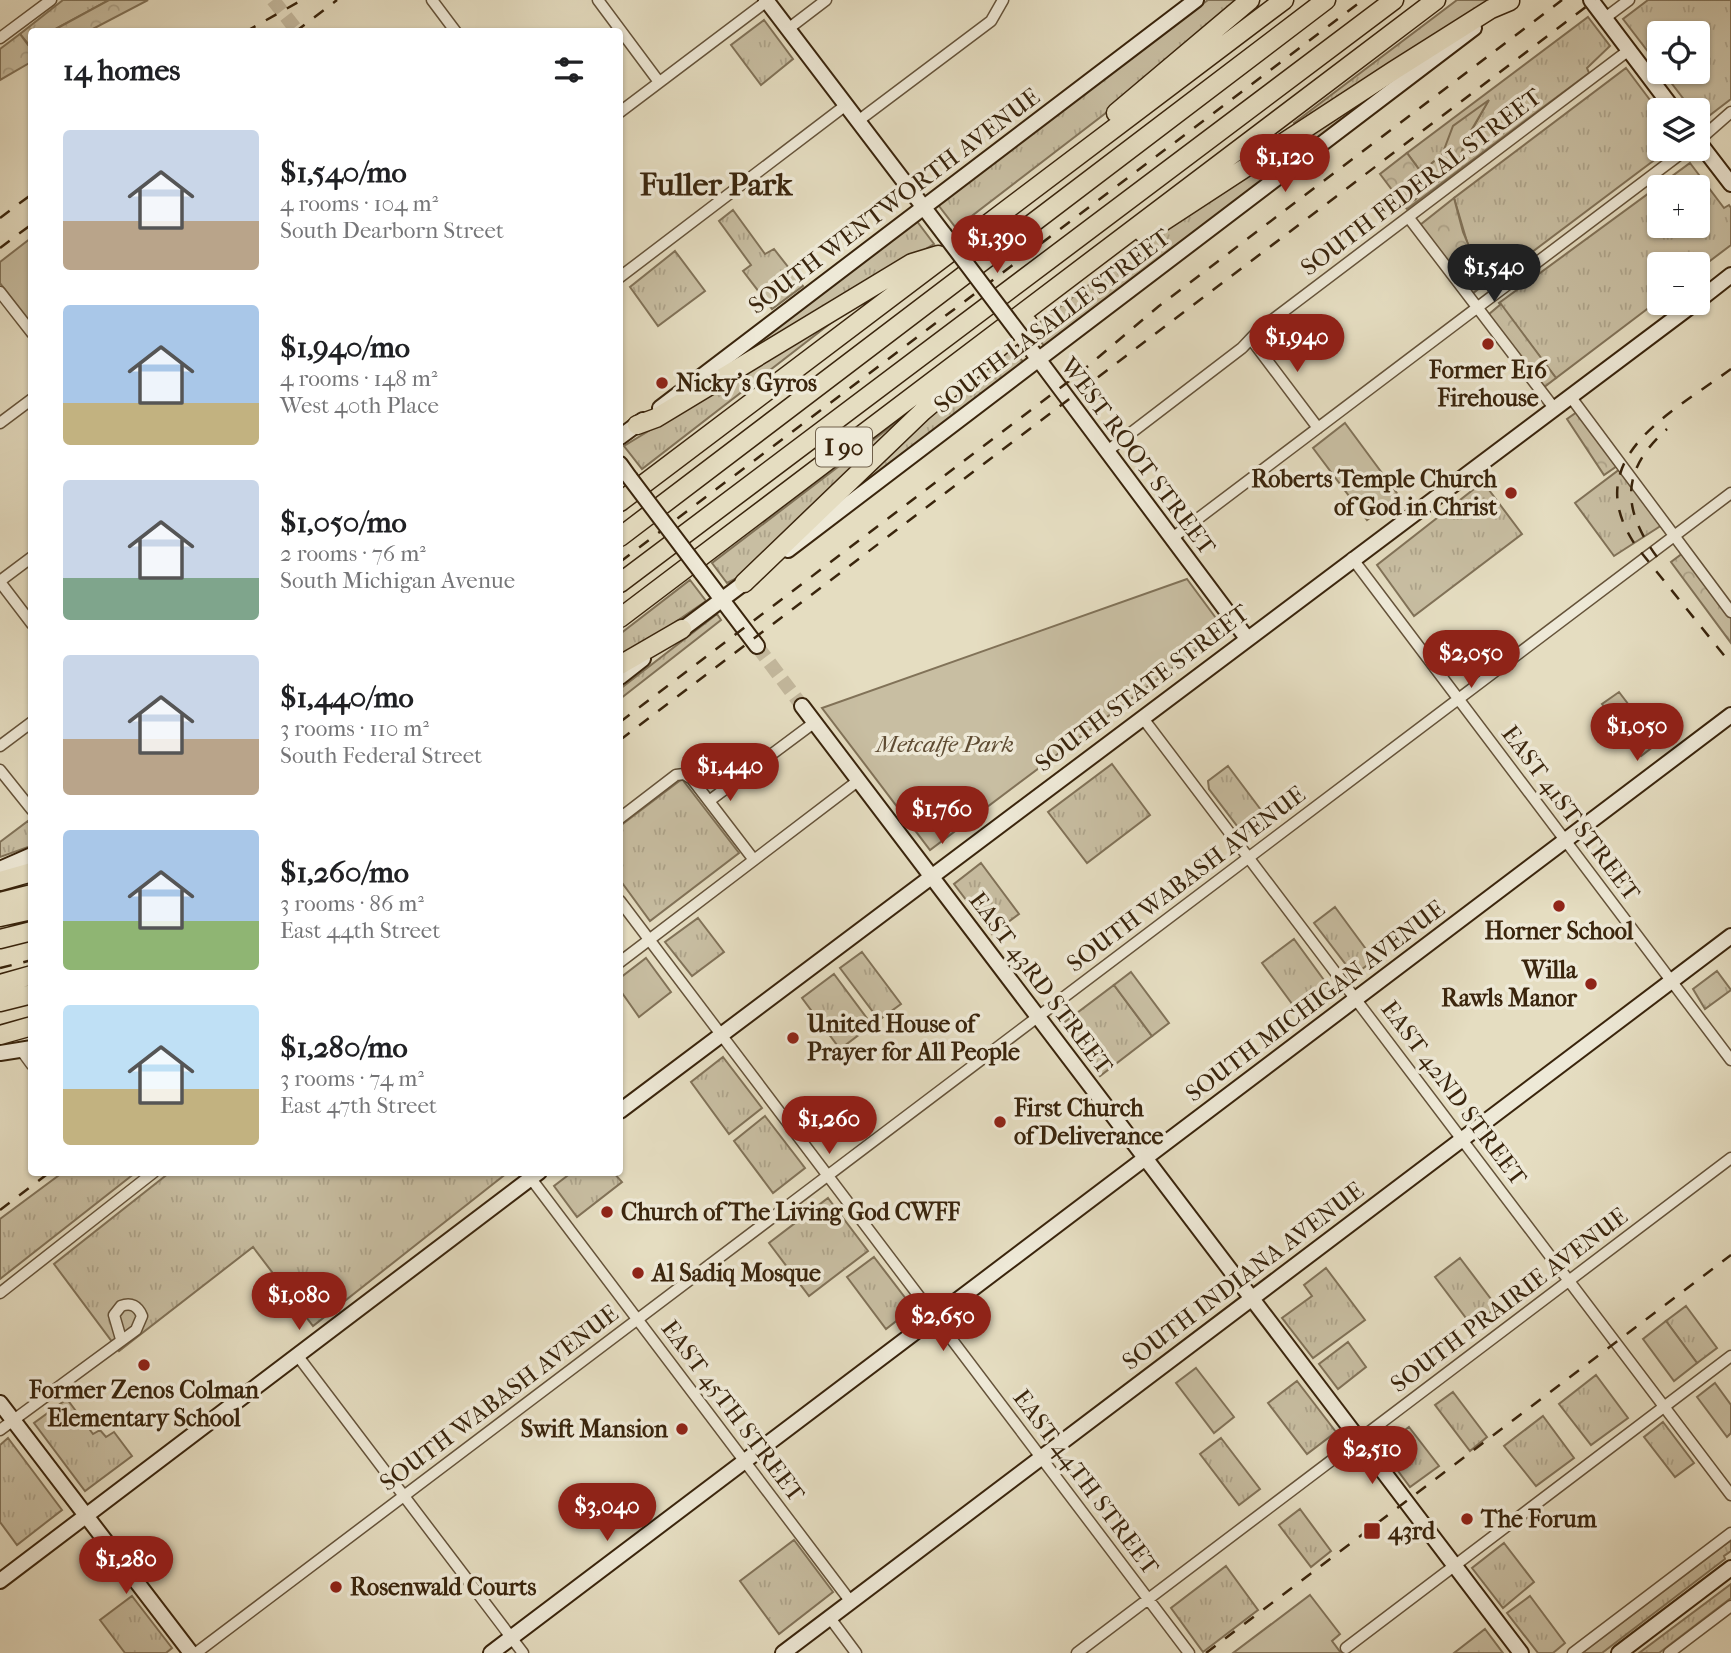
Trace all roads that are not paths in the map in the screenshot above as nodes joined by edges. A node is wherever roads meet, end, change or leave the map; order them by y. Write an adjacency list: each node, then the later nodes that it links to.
1 (51, 0): 21 (street)
2 (432, 0): 17 (street)
3 (598, 0): 18 (street)
4 (827, 0): 19 (street)
5 (1003, 0): 28 (street)
6 (1196, 0): 34 (street, SOUTH WENTWORTH AVENUE)
7 (1250, 0): 32 (highway)
8 (1284, 0): 32 (highway)
9 (1326, 0): 59 (highway, I 90)
10 (1394, 0): 65 (highway, I 90)
11 (1436, 0): 37 (highway, I 90)
12 (1511, 0): 37 (highway); 47 (street, SOUTH LASALLE STREET)
13 (1591, 0): 16 (street)
14 (1629, 0): 16 (street)
15 (766, 1): 19 (street, WEST ROOT STREET); 23 (street)
16 (1605, 18): 22 (street)
17 (453, 28)
18 (619, 28)
19 (788, 29): 25 (street, WEST ROOT STREET)
20 (623, 34): 23 (street)
21 (0, 38)
22 (1629, 50): 24 (street); 35 (street, SOUTH FEDERAL STREET)
23 (659, 82): 26 (street)
24 (1665, 98)
25 (846, 105): 28 (street, WEST ROOT STREET); 38 (street)
26 (623, 110)
27 (1731, 112): 29 (street)
28 (858, 121): 34 (street, WEST ROOT STREET)
29 (1710, 130)
30 (1710, 157): 33 (street)
31 (1671, 161): 43 (street)
32 (1061, 169): 36 (highway)
33 (1731, 184)
34 (923, 206): 36 (street, WEST ROOT STREET); 52 (street, SOUTH WENTWORTH AVENUE)
35 (1409, 218): 43 (street); 46 (street, SOUTH FEDERAL STREET)
36 (948, 243): 47 (street, WEST ROOT STREET, bridge); 52 (highway); 58 (highway)
37 (1102, 252): 40 (highway, I 90)
38 (623, 274)
39 (1731, 275): 41 (street, SOUTH STATE STREET)
40 (1070, 276): 66 (highway); 69 (highway, I 90)
41 (1710, 291)
42 (0, 292): 45 (street)
43 (1477, 308): 50 (street); 53 (street)
44 (1679, 315): 48 (street, SOUTH STATE STREET)
45 (28, 328)
46 (1251, 339): 53 (street); 55 (street, SOUTH FEDERAL STREET)
47 (1039, 360): 55 (street, WEST ROOT STREET); 66 (street, SOUTH LASALLE STREET)
48 (1570, 396): 50 (street, SOUTH STATE STREET); 60 (street)
49 (28, 402): 51 (street)
50 (1554, 408): 62 (street, SOUTH STATE STREET)
51 (0, 423)
52 (637, 425): 54 (street, SOUTH WENTWORTH AVENUE)
53 (1318, 428): 61 (street)
54 (623, 435)
55 (1106, 452): 61 (street, WEST ROOT STREET)
56 (623, 468): 67 (street, bridge)
57 (1731, 493): 60 (street, SOUTH WABASH AVENUE)
58 (623, 500)
59 (623, 535)
60 (1674, 536): 68 (street); 76 (street, SOUTH WABASH AVENUE)
61 (1171, 539): 72 (street, WEST ROOT STREET)
62 (1352, 558): 72 (street, SOUTH STATE STREET); 76 (street, EAST 41ST STREET)
63 (28, 560): 64 (street)
64 (0, 581): 70 (street)
65 (623, 581)
66 (744, 583): 67 (street, SOUTH LASALLE STREET)
67 (722, 600): 71 (street, SOUTH LASALLE STREET); 73 (street)
68 (1731, 612)
69 (623, 616)
70 (28, 619)
71 (682, 629): 74 (highway); 75 (street, SOUTH LASALLE STREET)
72 (1246, 637): 79 (street, SOUTH STATE STREET)
73 (757, 646)
74 (623, 663)
75 (623, 675)
76 (1458, 699): 88 (street, EAST 41ST STREET); 90 (street, SOUTH WABASH AVENUE)
77 (802, 706): 80 (street, EAST 43RD STREET)
78 (1731, 715): 88 (street, SOUTH MICHIGAN AVENUE)
79 (1142, 717): 90 (street, EAST 42ND STREET); 94 (street, SOUTH STATE STREET)
80 (815, 722): 84 (street, EAST 43RD STREET); 85 (street)
81 (28, 725): 82 (street)
82 (0, 746)
83 (1, 774): 86 (street)
84 (859, 780): 91 (street); 94 (street, EAST 43RD STREET)
85 (709, 801): 87 (street); 91 (street)
86 (28, 805)
87 (623, 816)
88 (1564, 840): 107 (street, EAST 41ST STREET); 110 (street, SOUTH MICHIGAN AVENUE)
89 (28, 857): 92 (street)
90 (1249, 857): 110 (street, EAST 42ND STREET); 114 (street, SOUTH WABASH AVENUE)
91 (754, 860): 104 (street)
92 (0, 869)
93 (28, 873): 95 (highway)
94 (931, 876): 114 (street, EAST 43RD STREET); 117 (street, SOUTH STATE STREET)
95 (0, 881)
96 (28, 895): 97 (highway)
97 (0, 902)
98 (623, 905): 104 (street, EAST 44TH STREET)
99 (28, 911): 100 (highway)
100 (0, 917)
101 (28, 932): 103 (highway)
102 (1731, 936): 107 (street, SOUTH INDIANA AVENUE)
103 (0, 939)
104 (649, 940): 105 (street); 117 (street, EAST 44TH STREET)
105 (623, 960)
106 (28, 976): 108 (highway)
107 (1671, 981): 120 (street, EAST 41ST STREET); 122 (street, SOUTH INDIANA AVENUE)
108 (0, 984)
109 (28, 995): 111 (highway)
110 (1356, 999): 122 (street, EAST 42ND STREET); 124 (street, SOUTH MICHIGAN AVENUE)
111 (0, 1002)
112 (28, 1008): 113 (highway)
113 (0, 1012)
114 (1038, 1017): 124 (street, EAST 43RD STREET); 128 (street, SOUTH WABASH AVENUE)
115 (28, 1027): 116 (highway)
116 (0, 1035)
117 (721, 1035): 121 (street, SOUTH STATE STREET); 128 (street, EAST 44TH STREET)
118 (26, 1049): 119 (street)
119 (0, 1053)
120 (1731, 1060)
121 (623, 1109)
122 (1462, 1139): 129 (street, EAST 42ND STREET); 131 (street, SOUTH INDIANA AVENUE)
123 (1731, 1158): 129 (street, SOUTH PRAIRIE AVENUE)
124 (1146, 1159): 131 (street, EAST 43RD STREET); 132 (street, SOUTH MICHIGAN AVENUE)
125 (149, 1176): 130 (street)
126 (529, 1176): 135 (street)
127 (533, 1176): 133 (street, EAST 45TH STREET)
128 (828, 1176): 132 (street, EAST 44TH STREET); 133 (street, SOUTH WABASH AVENUE)
129 (1569, 1280): 138 (street, EAST 42ND STREET); 141 (street, SOUTH PRAIRIE AVENUE)
130 (0, 1293)
131 (1252, 1298): 141 (street, EAST 43RD STREET); 142 (street, SOUTH INDIANA AVENUE)
132 (934, 1317): 142 (street, EAST 44TH STREET); 143 (street, SOUTH MICHIGAN AVENUE)
133 (638, 1319): 143 (street, EAST 45TH STREET); 145 (street, SOUTH WABASH AVENUE)
134 (121, 1339): 139 (street)
135 (297, 1355): 145 (street); 146 (street)
136 (1731, 1356): 138 (street)
137 (0, 1403): 139 (street)
138 (1665, 1406): 144 (street, EAST 42ND STREET); 148 (street)
139 (13, 1420): 140 (street); 146 (street)
140 (0, 1430)
141 (1359, 1440): 148 (street, EAST 43RD STREET); 151 (street, SOUTH PRAIRIE AVENUE)
142 (1041, 1458): 151 (street, EAST 44TH STREET); 152 (street, SOUTH INDIANA AVENUE)
143 (745, 1461): 152 (street, EAST 45TH STREET); 155 (street, SOUTH MICHIGAN AVENUE)
144 (1731, 1495)
145 (404, 1496): 155 (street); 158 (street, SOUTH WABASH AVENUE)
146 (86, 1515): 150 (street); 158 (street)
147 (1731, 1533): 166 (street)
148 (1454, 1566): 156 (street); 165 (street, EAST 43RD STREET)
149 (1731, 1568): 167 (street)
150 (0, 1581)
151 (1148, 1599): 163 (street, SOUTH PRAIRIE AVENUE); 164 (street, EAST 44TH STREET)
152 (850, 1602): 154 (street, SOUTH INDIANA AVENUE)
153 (1731, 1606): 157 (street)
154 (830, 1618): 161 (street, SOUTH INDIANA AVENUE); 162 (street)
155 (511, 1638): 159 (street, SOUTH MICHIGAN AVENUE); 160 (street)
156 (1346, 1648)
157 (1677, 1651)
158 (194, 1653)
159 (491, 1653)
160 (523, 1653)
161 (783, 1653)
162 (856, 1653)
163 (1077, 1653)
164 (1189, 1653)
165 (1521, 1653)
166 (1573, 1653)
167 (1619, 1653)

